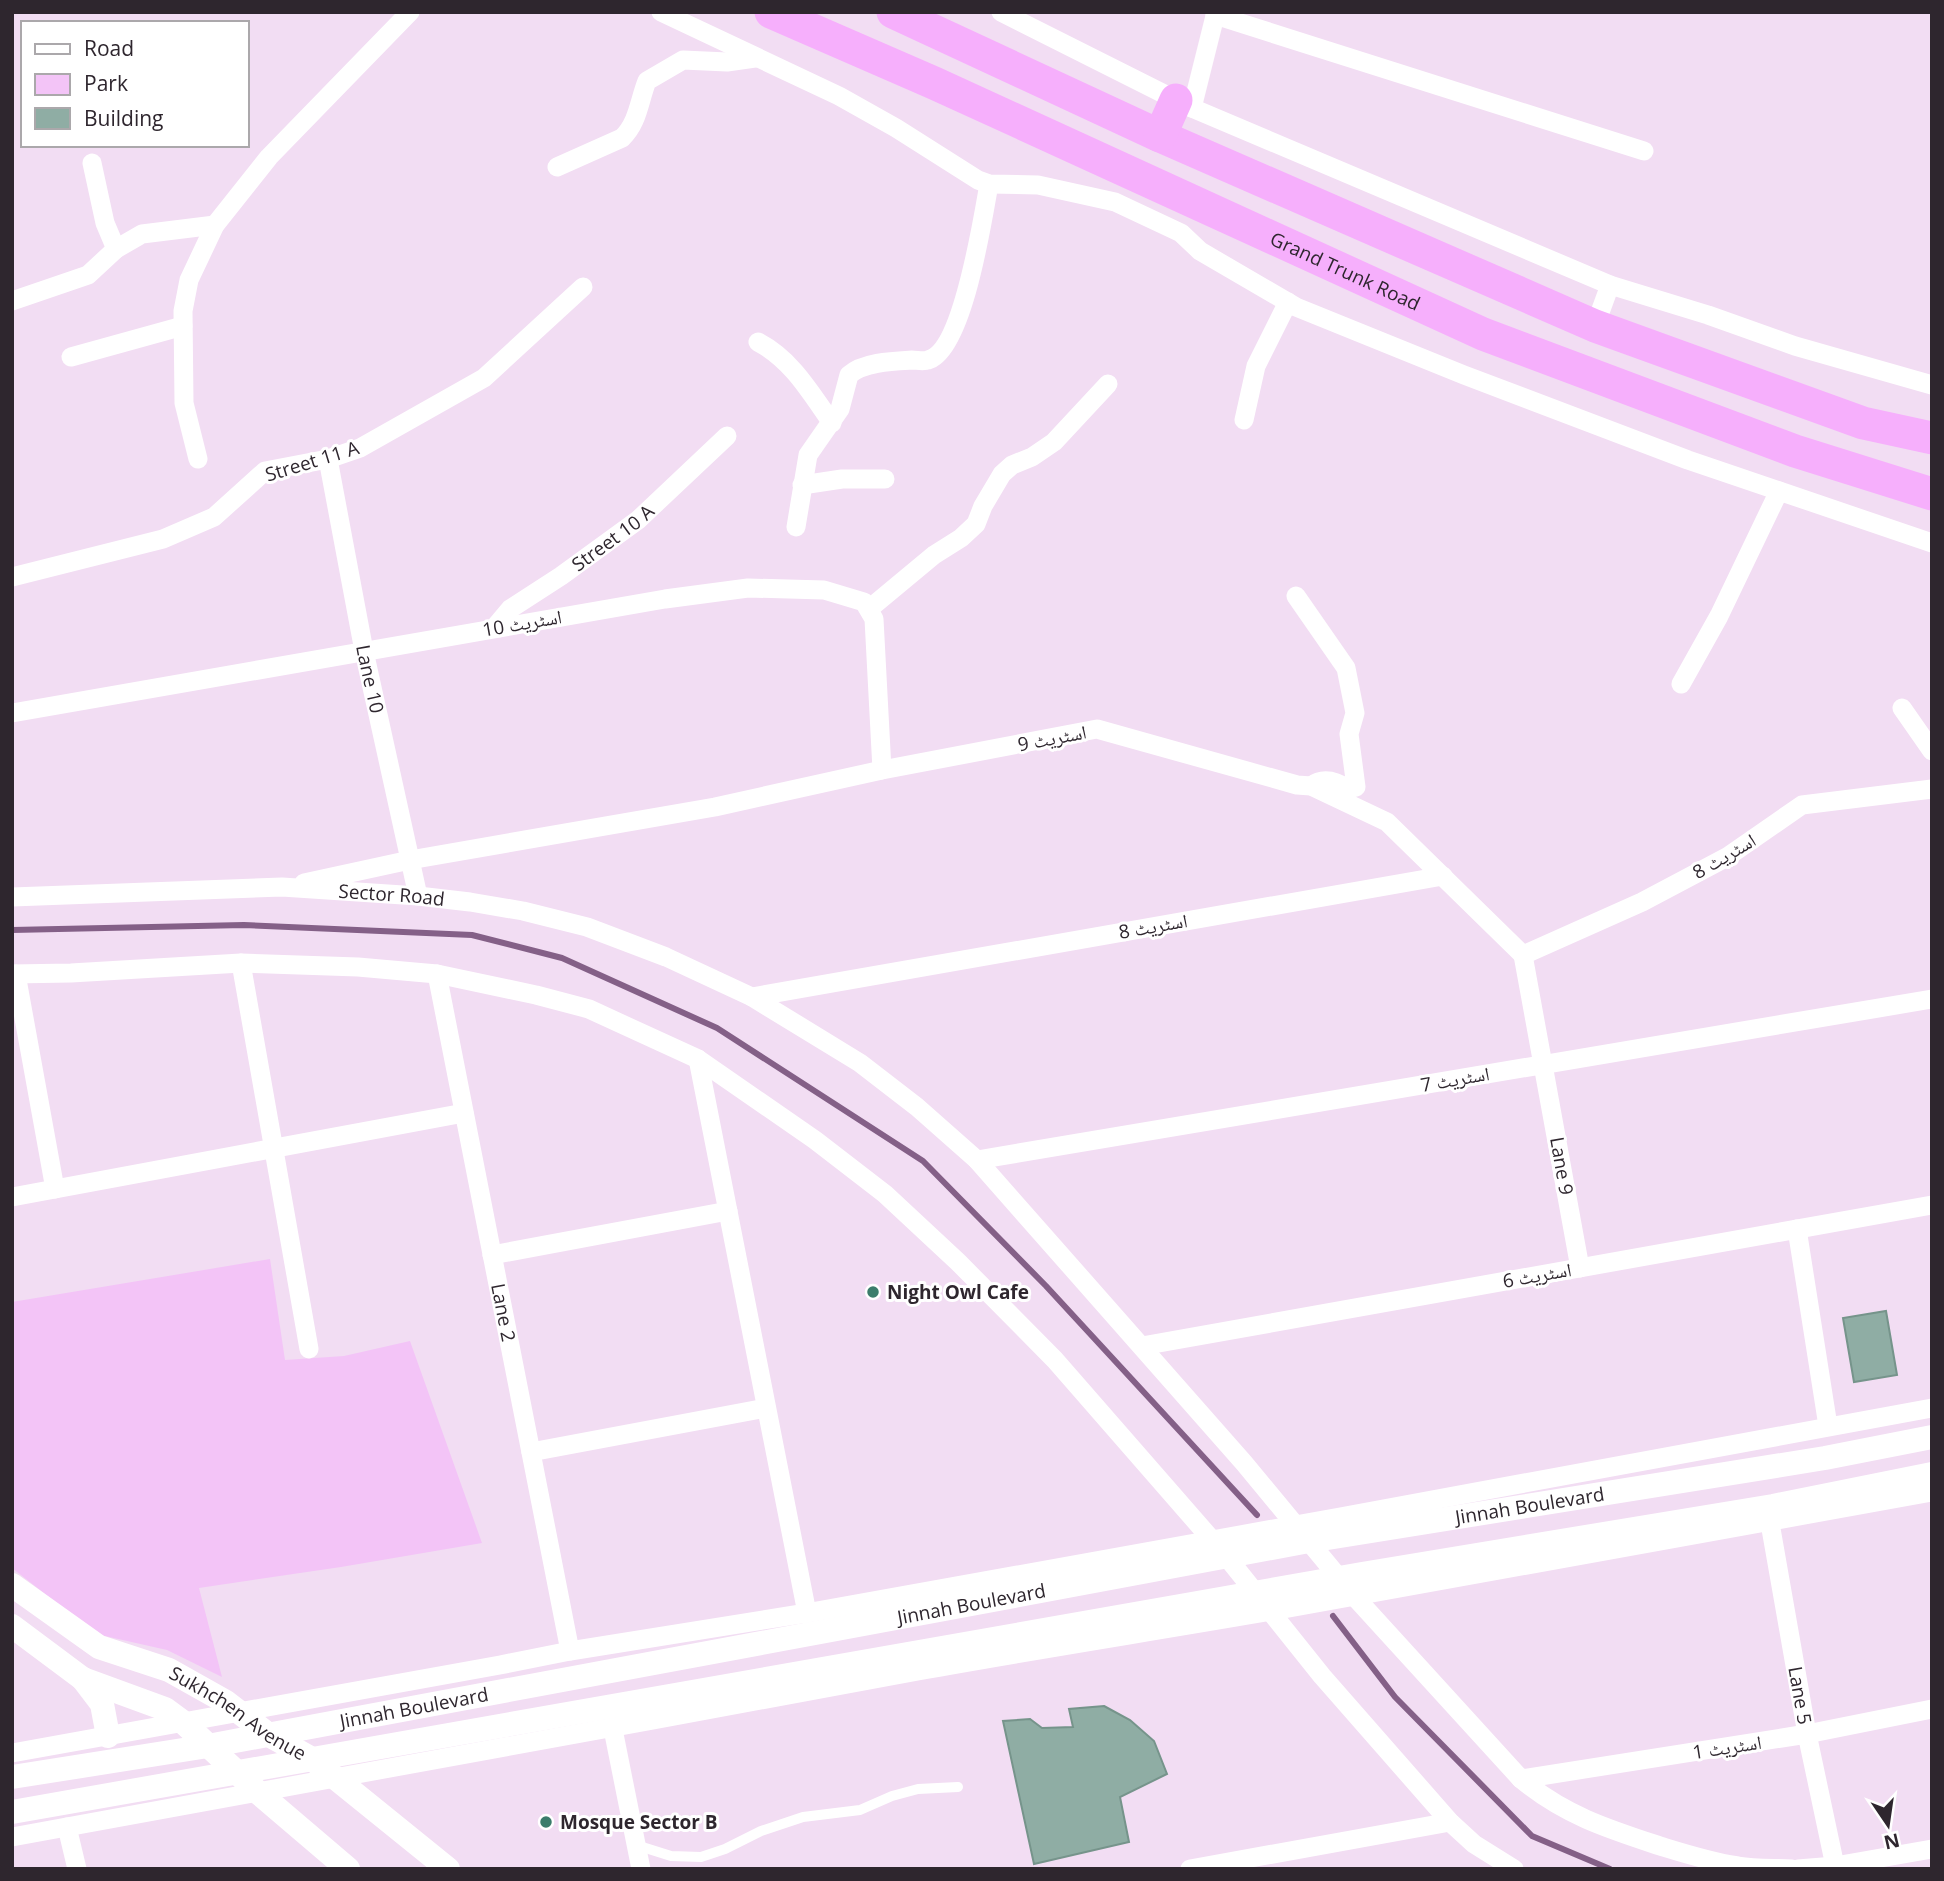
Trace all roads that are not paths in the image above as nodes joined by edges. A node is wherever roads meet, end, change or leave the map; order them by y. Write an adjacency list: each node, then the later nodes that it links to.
1 (410, 12): 15 (street)
2 (661, 12): 7 (street)
3 (771, 12): 14 (highway, Grand Trunk Road)
4 (893, 12): 9 (highway)
5 (1010, 14): 8 (street)
6 (1215, 14): 8 (street); 10 (street)
7 (756, 58): 12 (street); 13 (street)
8 (1184, 104): 9 (highway); 18 (street)
9 (1160, 136): 23 (highway)
10 (1644, 151)
11 (92, 163): 17 (street)
12 (557, 167)
13 (989, 184): 16 (street); 29 (street)
14 (1205, 206): 16 (street); 37 (highway, Grand Trunk Road)
15 (215, 225): 17 (street); 22 (street)
16 (1181, 233): 21 (street)
17 (116, 250): 20 (street)
18 (1610, 285): 23 (street); 27 (street)
19 (583, 287): 33 (street, Street 11 A)
20 (12, 301)
21 (1288, 302): 28 (street); 36 (street)
22 (183, 326): 25 (street); 32 (street)
23 (1595, 326): 31 (highway)
24 (758, 342): 29 (street)
25 (71, 357)
26 (1108, 384): 42 (street)
27 (1932, 385)
28 (1244, 420)
29 (832, 423): 35 (street)
30 (727, 436): 43 (street, Street 10 A)
31 (1932, 438)
32 (198, 459)
33 (328, 459): 40 (street, Street 11 A); 44 (street, Lane 10)
34 (885, 480): 35 (street)
35 (802, 485): 38 (street)
36 (1779, 491): 39 (street); 45 (street)
37 (1932, 494)
38 (796, 527)
39 (1932, 543)
40 (12, 577)
41 (1296, 596): 50 (street)
42 (869, 610): 43 (street, اسٹریٹ 10); 49 (street)
43 (494, 628): 44 (street, اسٹریٹ 10)
44 (364, 651): 47 (street, اسٹریٹ 10); 52 (street, Lane 10)
45 (1681, 684)
46 (1902, 708): 48 (street)
47 (12, 713)
48 (1932, 751)
49 (882, 770): 50 (street, اسٹریٹ 9); 52 (street, اسٹریٹ 9)
50 (1311, 786): 53 (street, اسٹریٹ 9)
51 (1932, 789): 57 (street, اسٹریٹ 8)
52 (410, 860): 54 (street, اسٹریٹ 9); 55 (street, Lane 10)
53 (1443, 876): 57 (street); 61 (street, اسٹریٹ 8)
54 (282, 887): 55 (street, Sector Road); 56 (street, Sector Road)
55 (418, 896): 61 (street, Sector Road)
56 (12, 897)
57 (1523, 956): 64 (street)
58 (241, 963): 59 (street); 60 (street); 66 (street)
59 (14, 974): 68 (street)
60 (437, 974): 63 (street); 65 (street, Lane 2)
61 (752, 997): 67 (street, Sector Road)
62 (1932, 999): 64 (street, اسٹریٹ 7)
63 (698, 1059): 71 (street); 86 (street)
64 (1544, 1064): 67 (street, اسٹریٹ 7); 74 (street, Lane 9)
65 (464, 1113): 66 (street); 73 (street, Lane 2)
66 (274, 1148): 68 (street); 76 (street)
67 (977, 1160): 75 (street, Sector Road)
68 (55, 1189): 69 (street)
69 (12, 1197)
70 (1932, 1205): 72 (street, اسٹریٹ 6)
71 (728, 1211): 73 (street); 77 (street)
72 (1797, 1229): 74 (street, اسٹریٹ 6); 79 (street)
73 (492, 1255): 81 (street, Lane 2)
74 (1580, 1268): 75 (street, اسٹریٹ 6)
75 (1142, 1346): 85 (street, Sector Road)
76 (309, 1349)
77 (766, 1408): 81 (street); 90 (street)
78 (1932, 1408): 79 (street)
79 (1828, 1426): 85 (street)
80 (1932, 1437): 85 (street, Jinnah Boulevard)
81 (531, 1452): 92 (street, Lane 2)
82 (1932, 1474): 88 (street, Jinnah Boulevard)
83 (1932, 1492): 84 (street)
84 (1770, 1522): 88 (street); 100 (street, Lane 5)
85 (1302, 1533): 86 (street, Jinnah Boulevard); 88 (street, Sector Road)
86 (1219, 1548): 89 (street); 90 (street); 95 (street, Jinnah Boulevard)
87 (12, 1585): 97 (street, Sukhchen Avenue)
88 (1346, 1587): 89 (street, Jinnah Boulevard); 110 (street, Sector Road)
89 (1264, 1602): 99 (street); 102 (street, Jinnah Boulevard); 114 (street)
90 (807, 1613): 92 (street)
91 (12, 1626): 94 (street, Sukhchen Avenue)
92 (570, 1651): 93 (street)
93 (500, 1665): 95 (street); 97 (street)
94 (83, 1679): 98 (street, Sukhchen Avenue); 103 (street)
95 (501, 1691): 101 (street, Jinnah Boulevard)
96 (1932, 1709): 100 (street, اسٹریٹ 1)
97 (239, 1712): 98 (street); 101 (street, Sukhchen Avenue)
98 (184, 1723): 103 (street); 104 (street, Sukhchen Avenue)
99 (613, 1729): 102 (street); 117 (street)
100 (1807, 1734): 110 (street, اسٹریٹ 1); 119 (street, Lane 5)
101 (269, 1735): 104 (street, Jinnah Boulevard); 106 (street, Sukhchen Avenue)
102 (512, 1735): 106 (street, Jinnah Boulevard); 109 (street)
103 (108, 1736): 105 (street)
104 (208, 1746): 107 (street, Sukhchen Avenue); 108 (street, Jinnah Boulevard)
105 (12, 1753)
106 (312, 1759): 107 (street, Jinnah Boulevard); 109 (street, Sukhchen Avenue)
107 (239, 1772): 112 (street, Sukhchen Avenue); 113 (street, Jinnah Boulevard)
108 (12, 1777)
109 (335, 1778): 112 (street); 122 (street, Sukhchen Avenue)
110 (1521, 1779): 126 (street, Sector Road)
111 (958, 1787): 117 (lane)
112 (260, 1794): 115 (street); 121 (street, Sukhchen Avenue)
113 (12, 1812)
114 (1450, 1822): 124 (street); 125 (street)
115 (67, 1827): 116 (street); 120 (street)
116 (12, 1837)
117 (636, 1845): 123 (street)
118 (1932, 1849): 119 (street)
119 (1835, 1866): 127 (street)
120 (77, 1869)
121 (348, 1869)
122 (448, 1869)
123 (641, 1869)
124 (1190, 1869)
125 (1514, 1869)
126 (1792, 1869)
127 (1798, 1869)

